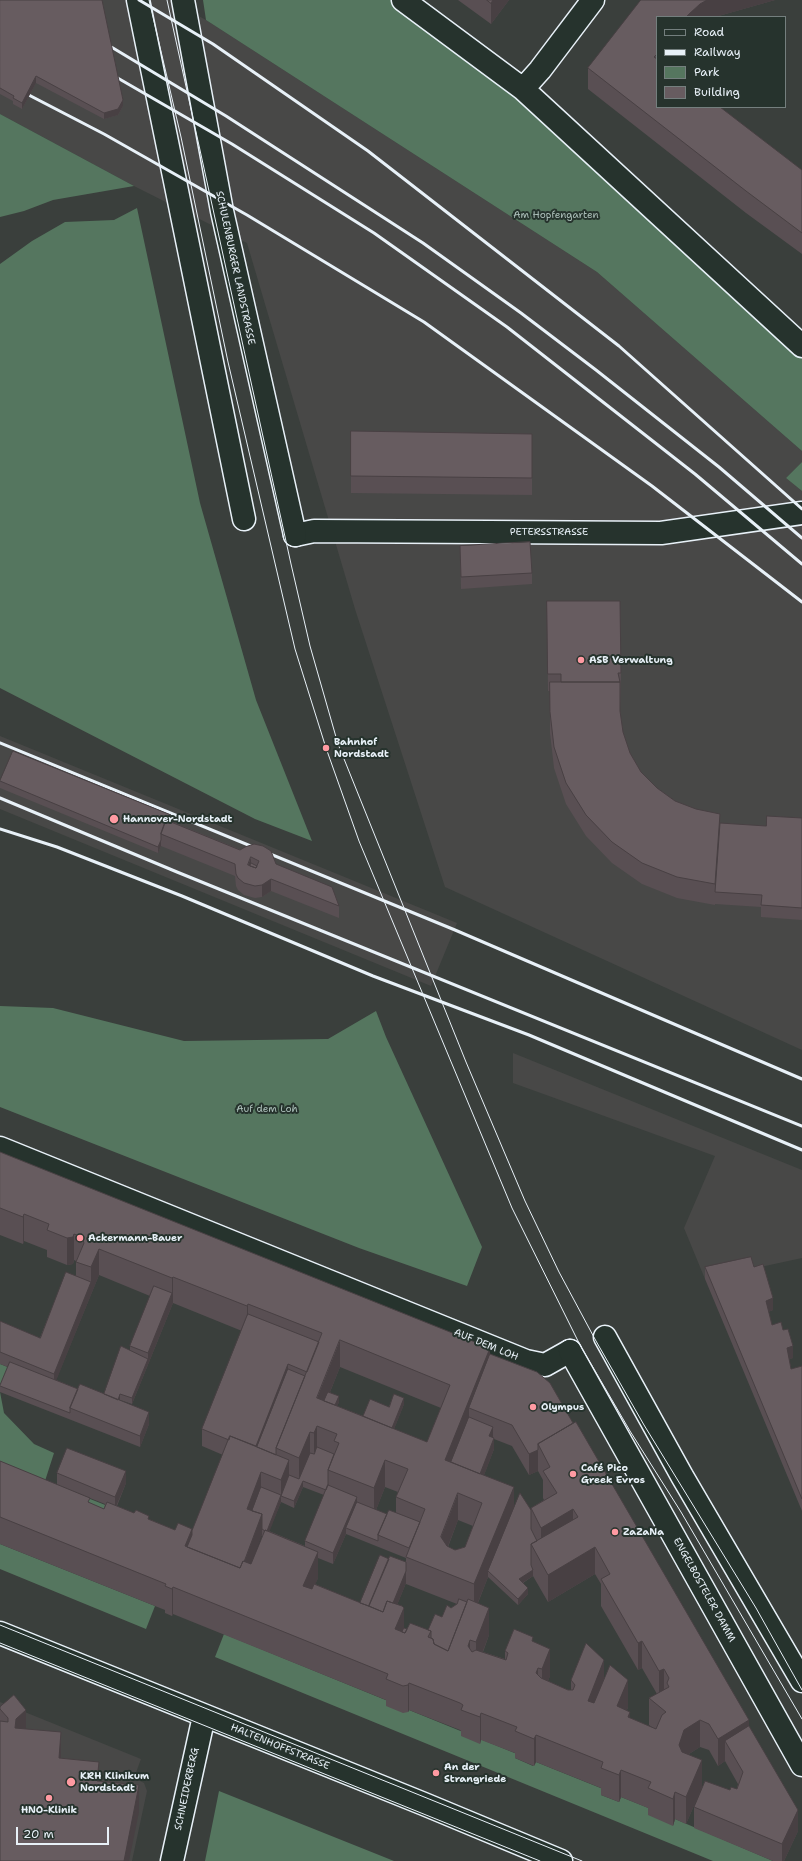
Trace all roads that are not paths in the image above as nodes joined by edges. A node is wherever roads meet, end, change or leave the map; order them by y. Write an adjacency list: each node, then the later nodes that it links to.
1 (138, 0): 8 (street)
2 (182, 0): 9 (street, SCHULENBURGER LANDSTRASSE)
3 (403, 0): 5 (street)
4 (593, 0): 5 (street)
5 (523, 89): 6 (street)
6 (802, 346)
7 (802, 513): 9 (street, PETERSSTRASSE)
8 (244, 519)
9 (295, 535)
10 (0, 1148): 12 (street, AUF DEM LOH)
11 (605, 1337): 14 (street)
12 (570, 1351): 16 (street, ENGELBOSTELER DAMM)
13 (0, 1633): 15 (street, HALTENHOFFSTRASSE)
14 (802, 1681)
15 (204, 1716): 17 (street, SCHNEIDERBERG); 18 (street, HALTENHOFFSTRASSE)
16 (802, 1766)
17 (172, 1861)
18 (561, 1861)

